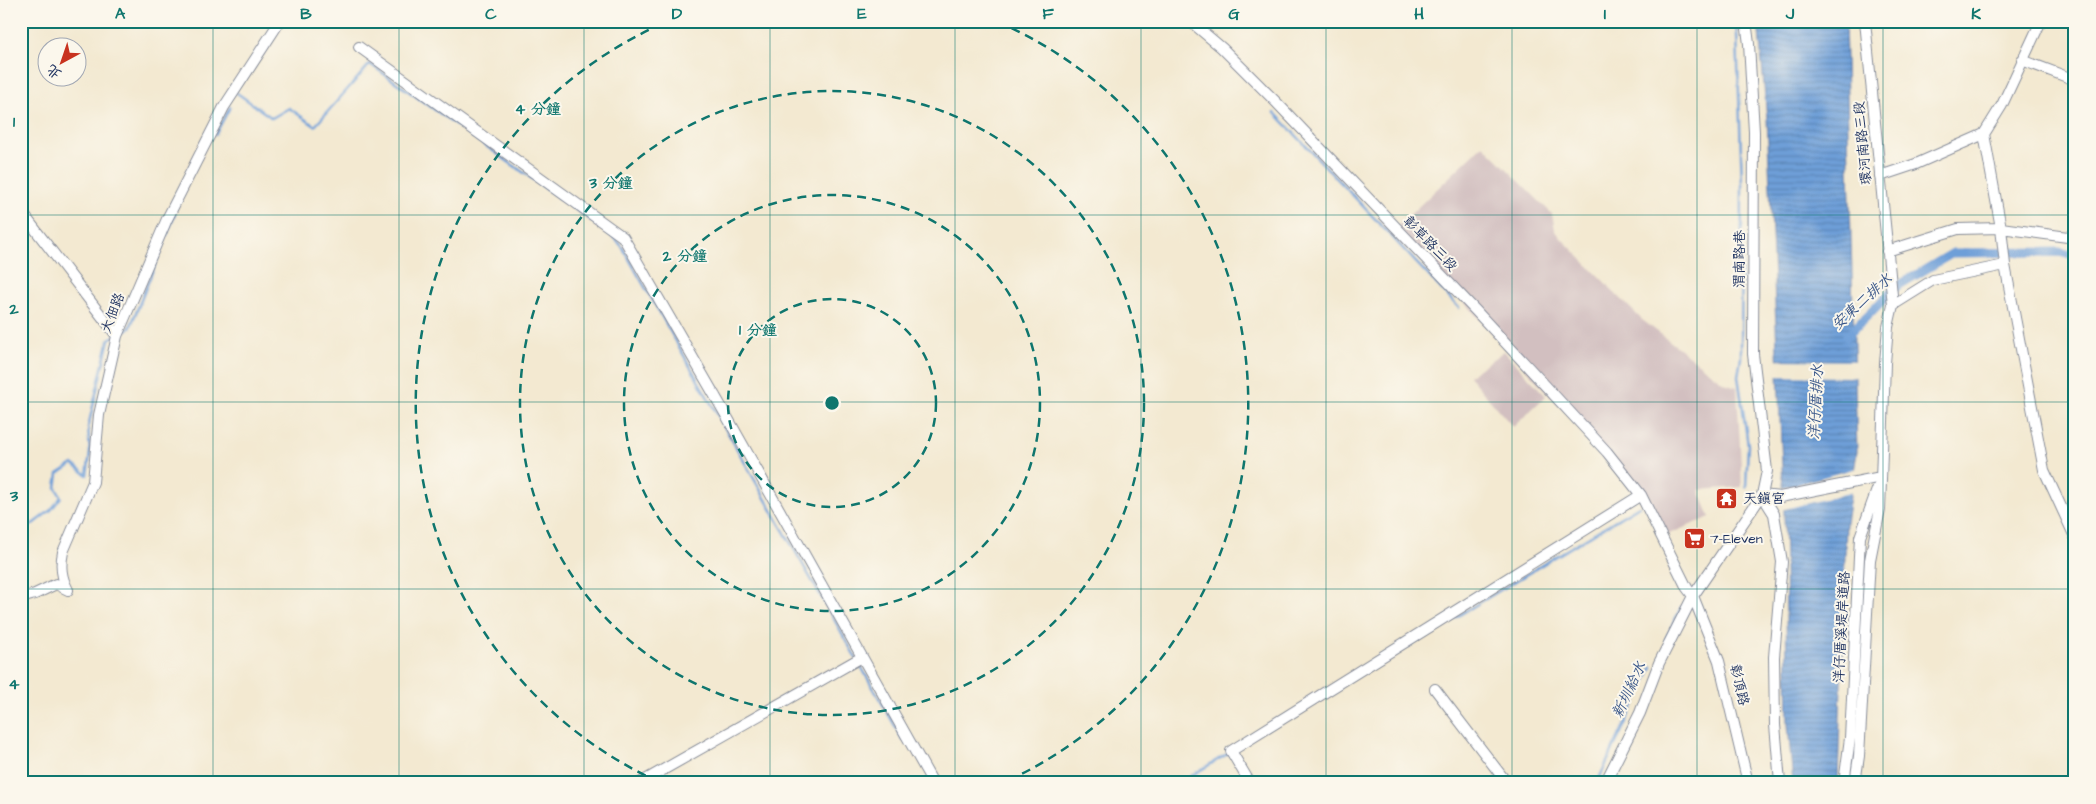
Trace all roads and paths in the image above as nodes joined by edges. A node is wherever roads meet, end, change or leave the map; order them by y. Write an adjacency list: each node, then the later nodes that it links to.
1 (280, 21): 17 (street, 大佃路)
2 (1190, 21): 19 (street, 彰草路三段)
3 (1746, 21): 20 (street, 渭南路1巷)
4 (1865, 21): 10 (street, 環河南路三段)
5 (2041, 21): 7 (street)
6 (359, 47): 24 (street)
7 (2022, 60): 8 (street); 9 (street)
8 (2075, 80)
9 (1984, 134): 10 (street); 12 (street)
10 (1880, 176): 14 (street, 環河南路三段)
11 (21, 211): 17 (street)
12 (2001, 231): 13 (street); 14 (street); 15 (street)
13 (2075, 238)
14 (1887, 251): 16 (street, 環河南路三段)
15 (2005, 262): 16 (street); 21 (street)
16 (1893, 305): 18 (street, 環河南路三段)
17 (118, 336): 23 (street, 大佃路)
18 (1881, 477): 20 (street); 33 (street, 洋仔厝溪堤岸道路); 34 (street, 環河南路三段)
19 (1641, 495): 22 (street, 彰頂路); 29 (street)
20 (1762, 495): 22 (street); 32 (street)
21 (2075, 538)
22 (1693, 596): 26 (street); 31 (street, 彰頂路)
23 (21, 598)
24 (862, 657): 27 (street); 28 (street)
25 (1435, 689): 30 (street)
26 (1606, 782)
27 (640, 783)
28 (933, 783)
29 (1250, 783)
30 (1508, 783)
31 (1748, 783)
32 (1780, 783)
33 (1844, 783)
34 (1855, 783)

